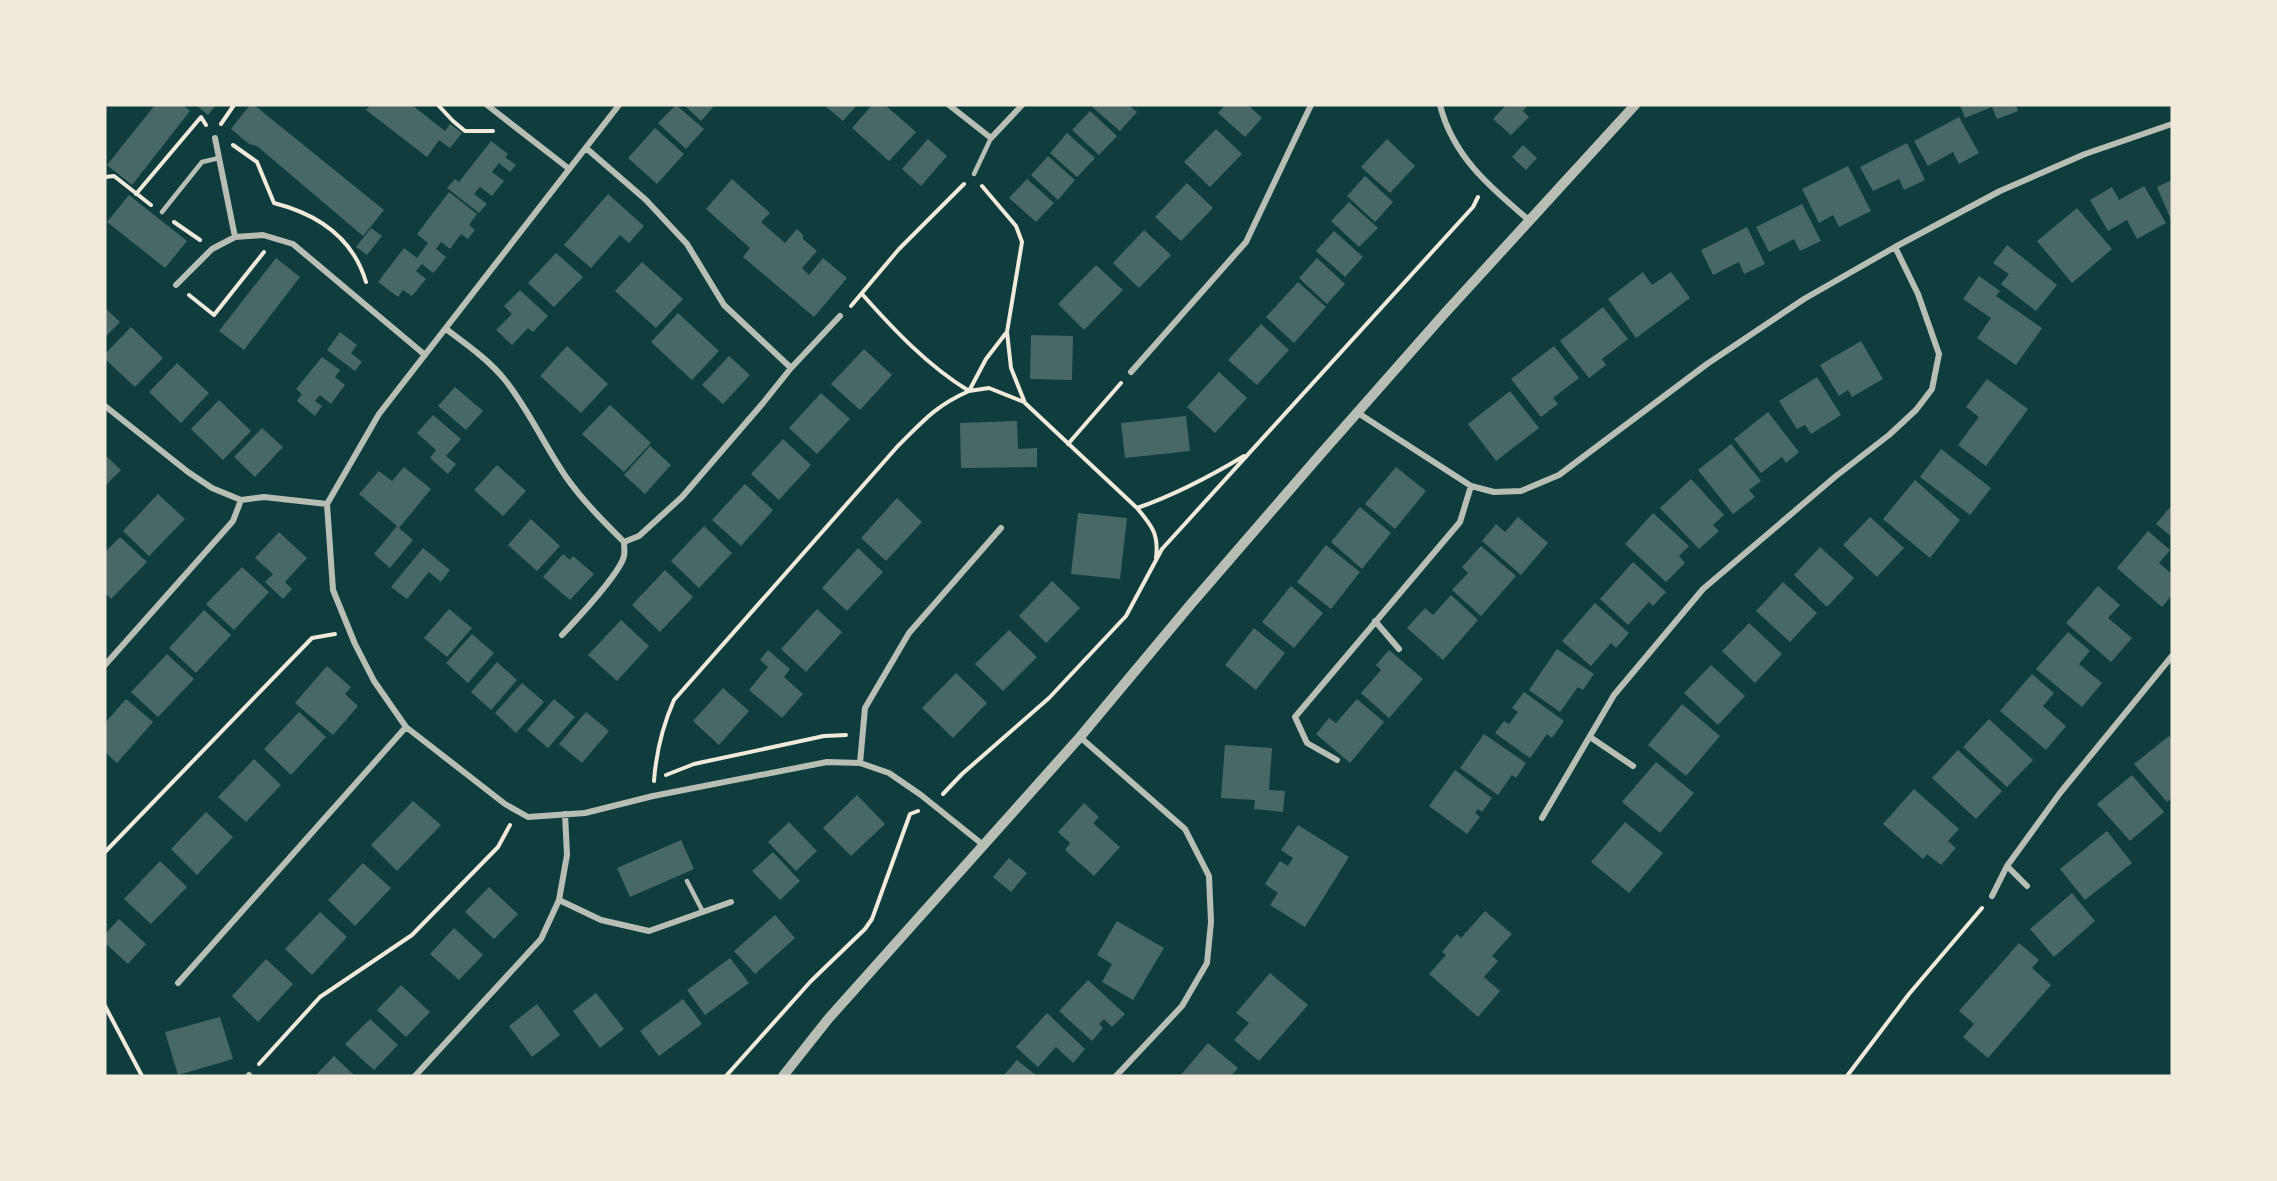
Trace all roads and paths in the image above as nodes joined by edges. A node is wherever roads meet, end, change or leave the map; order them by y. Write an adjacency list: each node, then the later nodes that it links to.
1 (234, 105): 12 (path)
2 (438, 105): 11 (path)
3 (487, 105): 11 (street)
4 (619, 105): 14 (street)
5 (949, 105): 13 (street)
6 (1022, 105): 13 (street)
7 (1311, 105): 33 (street)
8 (1440, 105): 18 (street)
9 (1635, 105): 21 (street)
10 (2172, 124): 24 (street)
11 (514, 126): 16 (street)
12 (215, 138): 15 (street); 19 (path); 27 (path)
13 (992, 138): 17 (lane)
14 (586, 148): 16 (street); 32 (street)
15 (219, 158): 20 (lane); 22 (street)
16 (568, 168): 29 (street)
17 (974, 174): 26 (path); 30 (path)
18 (1486, 183): 21 (street); 39 (path)
19 (136, 194)
20 (162, 212)
21 (1530, 221): 37 (street)
22 (235, 237): 23 (street); 25 (street)
23 (277, 239): 25 (path); 27 (street)
24 (1895, 247): 40 (street); 56 (street)
25 (176, 285)
26 (862, 294): 28 (path); 34 (path)
27 (368, 307): 31 (street)
28 (840, 316): 32 (street)
29 (446, 329): 31 (street); 45 (street)
30 (1007, 332): 34 (path); 35 (path)
31 (425, 356): 42 (street)
32 (791, 368): 45 (street)
33 (1131, 372): 38 (path)
34 (969, 391): 35 (path); 60 (path)
35 (1025, 403): 38 (path)
36 (105, 406): 41 (street)
37 (1358, 413): 40 (street); 55 (street)
38 (1068, 444): 43 (path)
39 (1247, 454): 43 (path); 46 (path)
40 (1471, 486): 47 (street)
41 (241, 500): 42 (street); 52 (street)
42 (327, 504): 49 (street)
43 (1137, 508): 46 (path)
44 (1001, 528): 54 (street)
45 (624, 542): 48 (street)
46 (1156, 561): 62 (path)
47 (1375, 621): 50 (street); 57 (street)
48 (562, 635)
49 (355, 644): 53 (street); 67 (path)
50 (1399, 649)
51 (2172, 656): 68 (street)
52 (105, 665)
53 (405, 727): 63 (street); 75 (street)
54 (862, 734): 58 (street); 60 (path)
55 (1080, 737): 66 (street); 82 (street)
56 (1590, 737): 59 (street); 65 (street)
57 (1337, 760)
58 (860, 763): 61 (street); 62 (street)
59 (1633, 766)
60 (654, 780): 61 (path)
61 (653, 796): 64 (street)
62 (934, 805): 66 (street); 80 (path)
63 (518, 811): 64 (street); 78 (path)
64 (565, 814): 72 (street)
65 (1542, 818)
66 (982, 844): 81 (street)
67 (105, 852)
68 (2007, 866): 70 (street); 71 (street)
69 (687, 881): 74 (lane)
70 (2027, 886)
71 (1992, 896): 83 (path)
72 (559, 900): 74 (street); 79 (street)
73 (731, 902): 74 (street)
74 (703, 912)
75 (178, 983)
76 (105, 1006): 77 (path)
77 (142, 1076)
78 (249, 1076)
79 (415, 1076)
80 (726, 1076)
81 (783, 1076)
82 (1116, 1076)
83 (1847, 1076)

